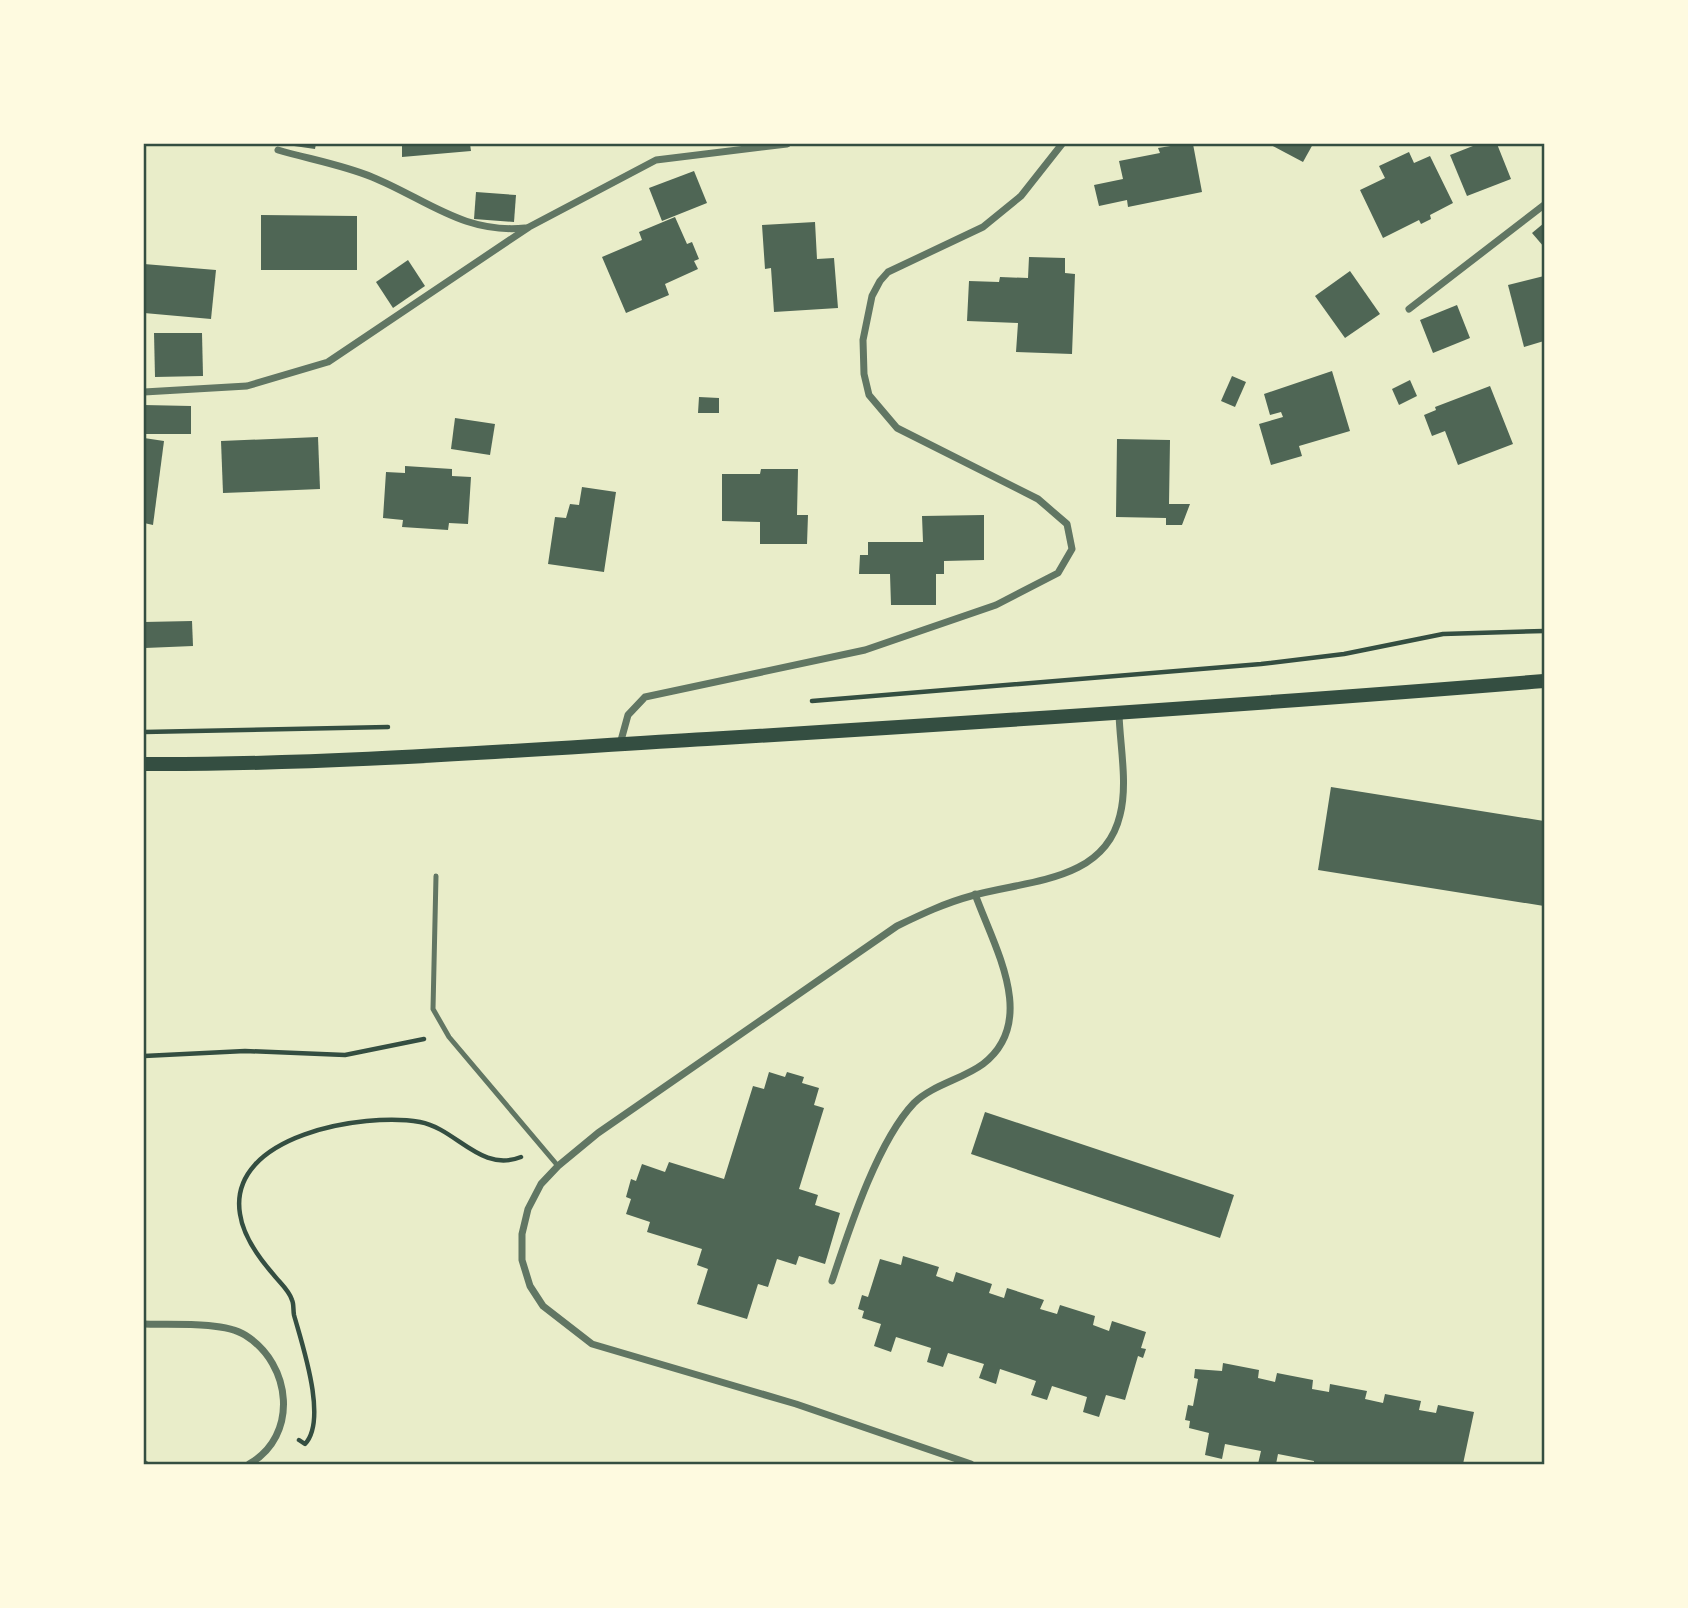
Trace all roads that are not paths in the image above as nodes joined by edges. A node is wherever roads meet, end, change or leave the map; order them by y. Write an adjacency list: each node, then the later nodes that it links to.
1 (787, 144): 5 (street)
2 (1062, 144): 10 (street)
3 (278, 150): 5 (street)
4 (1545, 205): 6 (street)
5 (529, 227): 7 (street)
6 (1409, 309)
7 (144, 392)
8 (1545, 681): 9 (main road)
9 (1119, 714): 10 (main road); 13 (street)
10 (620, 744): 11 (main road)
11 (144, 764)
12 (436, 876): 14 (lane)
13 (975, 894): 14 (street); 15 (street)
14 (558, 1166): 18 (street)
15 (832, 1281)
16 (144, 1324): 17 (street)
17 (249, 1465)
18 (971, 1465)

